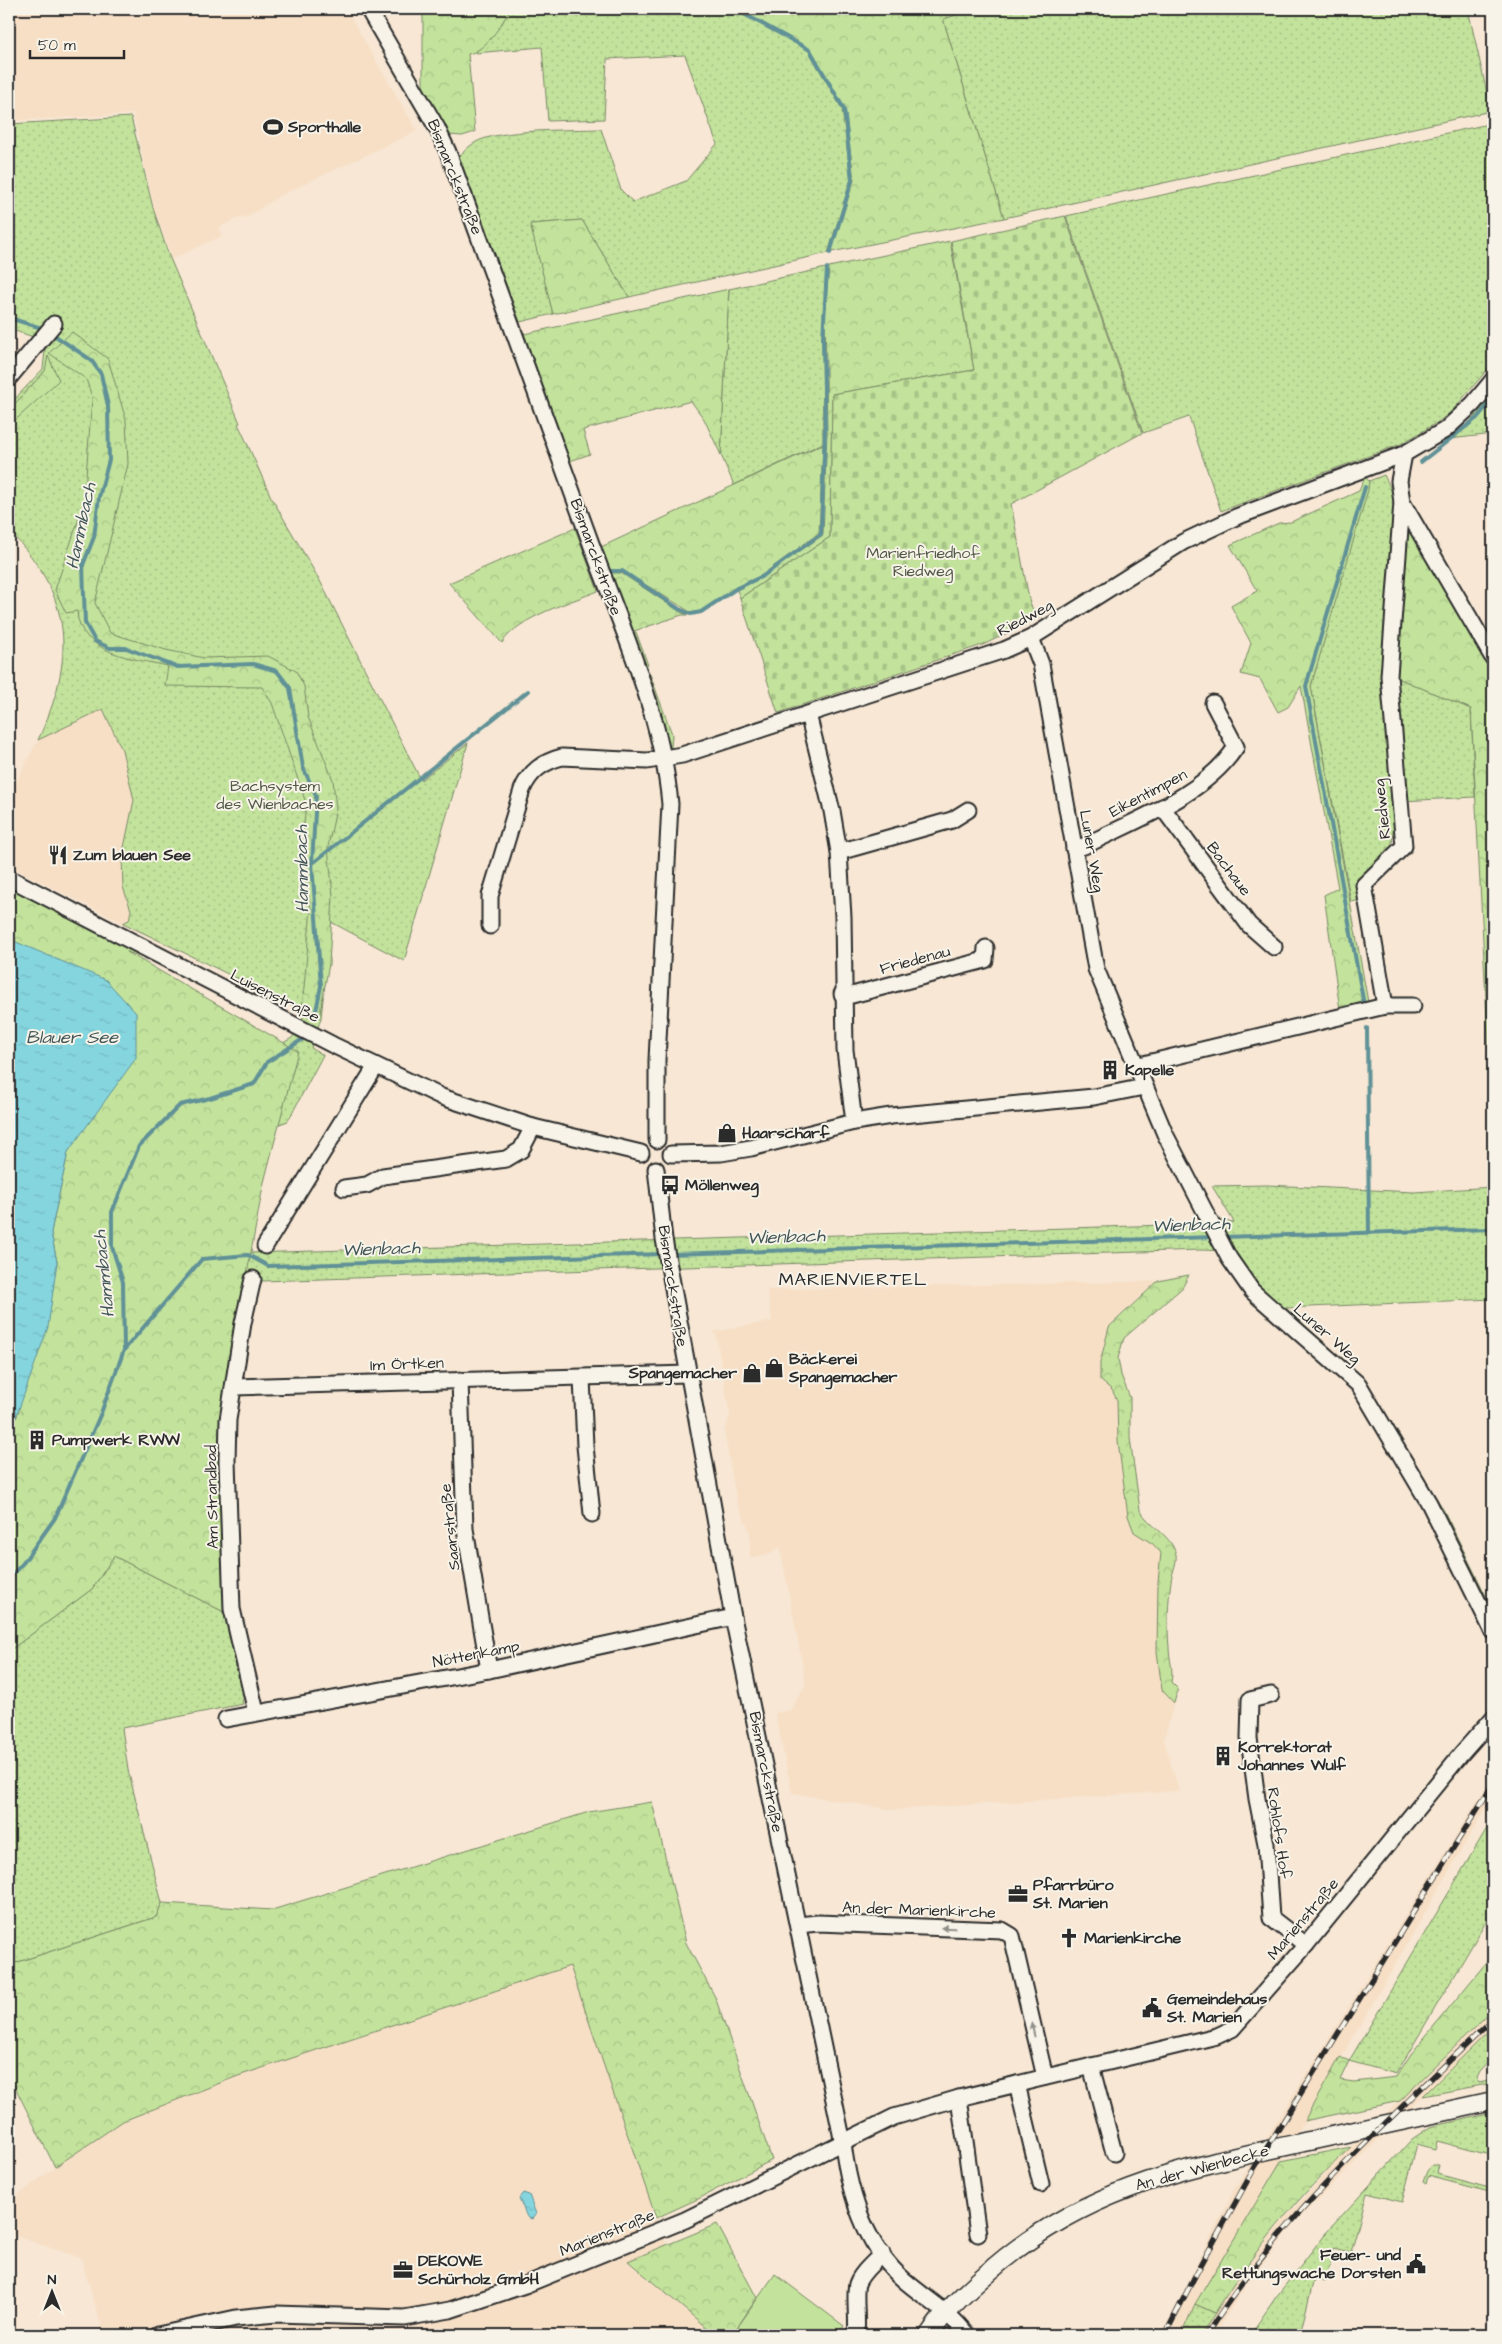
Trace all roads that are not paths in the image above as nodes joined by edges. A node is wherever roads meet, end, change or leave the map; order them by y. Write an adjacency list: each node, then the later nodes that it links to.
1 (368, 9): 13 (street, Bismarckstraße)
2 (54, 324): 3 (street)
3 (9, 378)
4 (1493, 380): 5 (street, Riedweg)
5 (1404, 454): 6 (street, Riedweg); 7 (street, Riedweg)
6 (1384, 461): 7 (street, Riedweg); 9 (street, Riedweg)
7 (1399, 481): 8 (street, Riedweg)
8 (1402, 502): 10 (street, Riedweg); 23 (street, Riedweg)
9 (1031, 638): 12 (street, Riedweg); 16 (street, Luner Weg)
10 (1493, 658)
11 (1213, 703): 14 (street, Eikentimpen)
12 (808, 714): 13 (street, Riedweg); 17 (street)
13 (664, 759): 19 (street, Riedweg); 30 (street, Bismarckstraße)
14 (1162, 807): 16 (street, Eikentimpen); 20 (street, Bachaue)
15 (968, 810): 17 (street)
16 (1074, 849): 26 (street, Luner Weg)
17 (839, 852): 22 (street)
18 (9, 878): 25 (street, Luisenstraße)
19 (490, 926)
20 (1274, 946)
21 (986, 948): 22 (street, Friedenau)
22 (842, 994): 28 (street)
23 (1385, 1006): 24 (street); 26 (street)
24 (1413, 1006)
25 (376, 1066): 29 (street, Luisenstraße); 35 (street)
26 (1135, 1066): 27 (street, Luner Weg)
27 (1144, 1087): 28 (street); 43 (street, Luner Weg)
28 (854, 1122): 32 (street)
29 (532, 1126): 31 (street, Luisenstraße); 34 (street)
30 (656, 1140): 31 (street); 32 (street)
31 (642, 1153): 33 (street)
32 (671, 1154): 33 (street)
33 (656, 1169): 37 (street, Bismarckstraße)
34 (344, 1188)
35 (265, 1246)
36 (253, 1279): 40 (street, Am Strandbad)
37 (688, 1374): 38 (street, Im Örtken); 42 (street, Bismarckstraße)
38 (582, 1378): 39 (street, Im Örtken); 41 (street)
39 (460, 1380): 40 (street, Im Örtken); 44 (street, Saarstraße)
40 (234, 1386): 46 (street, Am Strandbad)
41 (592, 1514)
42 (733, 1617): 44 (street, Nöttenkamp); 49 (street, Bismarckstraße)
43 (1493, 1632)
44 (489, 1670): 46 (street, Nöttenkamp)
45 (1271, 1695): 50 (street, Rohlofs Hof)
46 (256, 1712): 48 (street, Nöttenkamp)
47 (1493, 1718): 50 (street, Marienstraße)
48 (226, 1719)
49 (798, 1925): 52 (street, An der Marienkirche, one-way to 49); 56 (street, Bismarckstraße)
50 (1306, 1945): 51 (street, Marienstraße)
51 (1090, 2066): 52 (street, Marienstraße); 57 (street)
52 (1045, 2077): 53 (street, Marienstraße)
53 (1018, 2084): 54 (street, Marienstraße); 58 (street)
54 (960, 2098): 56 (street, Marienstraße); 59 (street)
55 (1493, 2101): 61 (street, An der Wienbecke)
56 (843, 2143): 60 (street, Bismarckstraße); 62 (street, Marienstraße)
57 (1114, 2153)
58 (1041, 2184)
59 (978, 2234)
60 (882, 2253): 61 (street, Bismarckstraße); 63 (street)
61 (946, 2311): 64 (street); 65 (street, Bismarckstraße)
62 (158, 2335)
63 (856, 2335)
64 (929, 2335)
65 (967, 2335)

